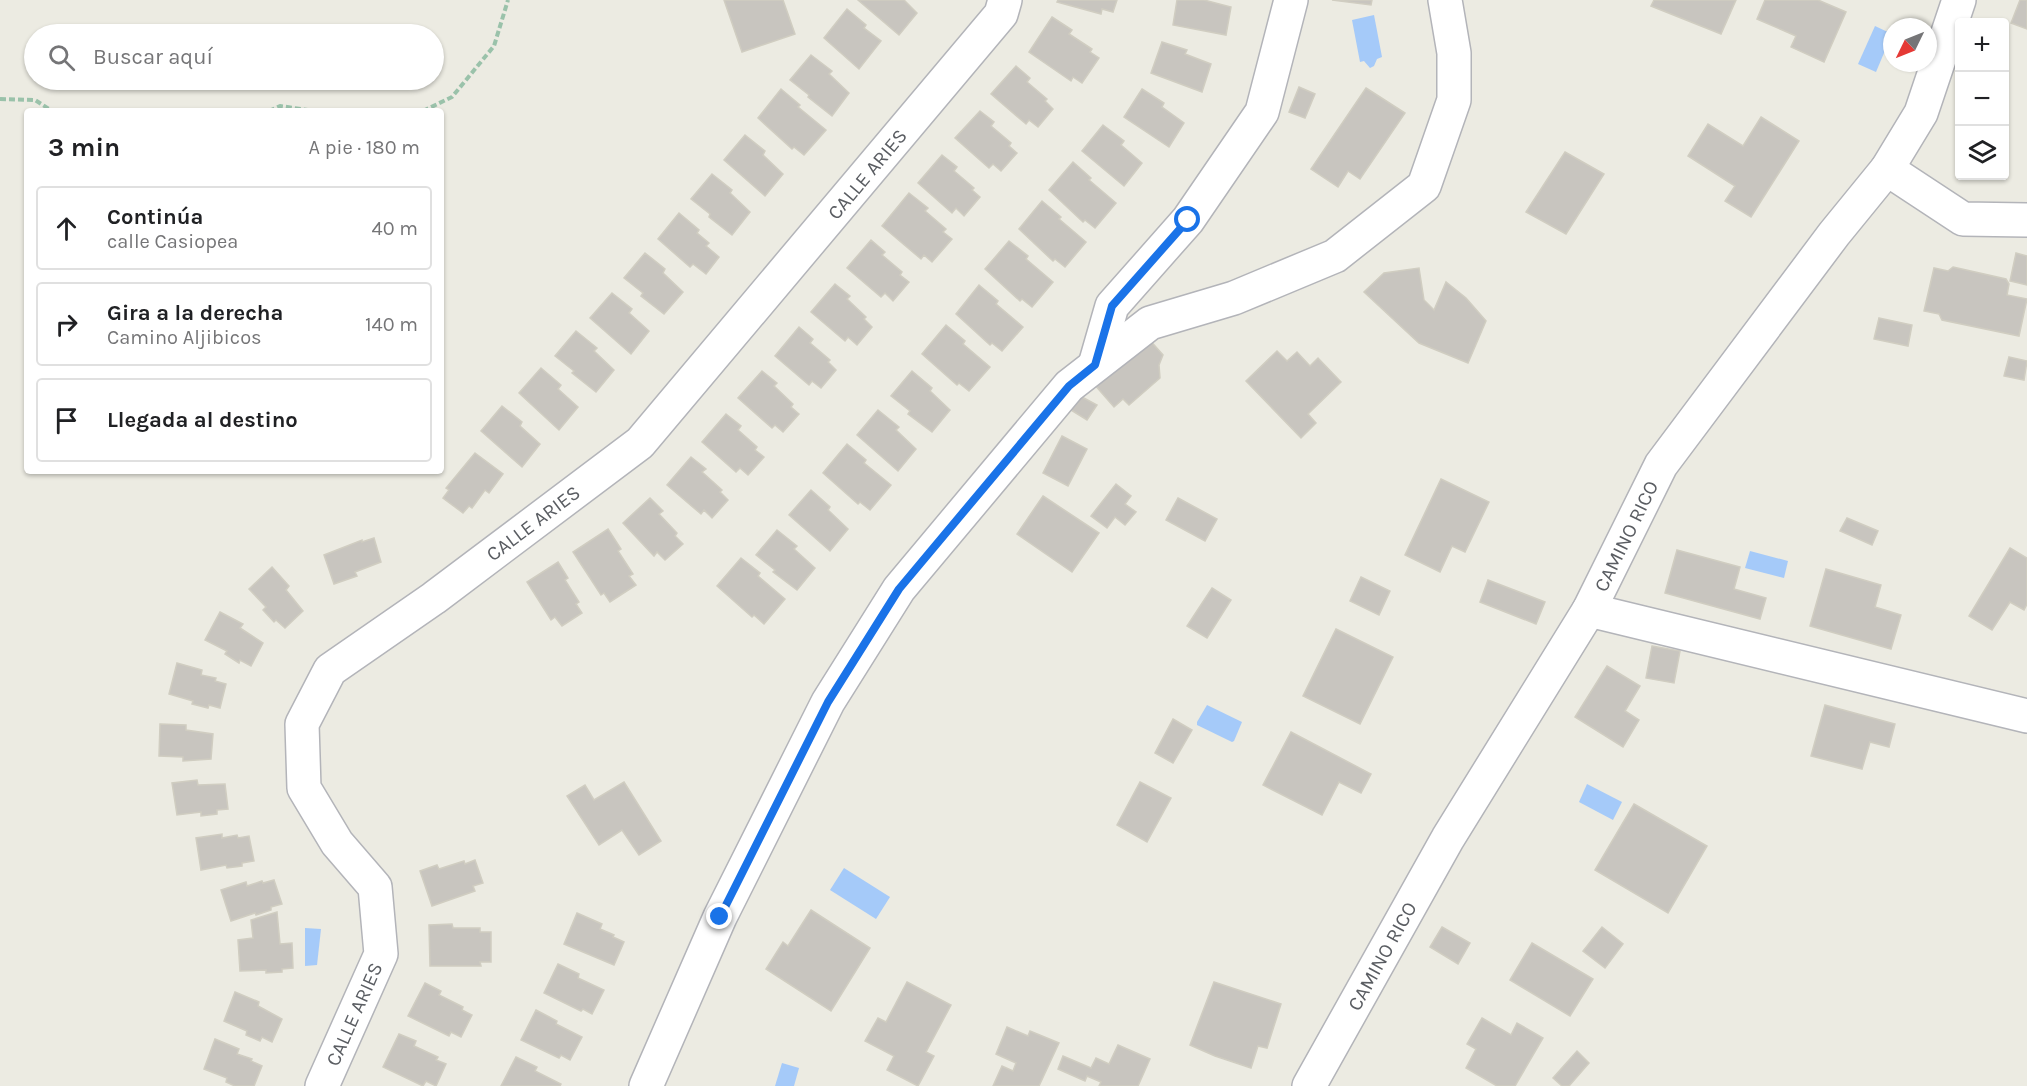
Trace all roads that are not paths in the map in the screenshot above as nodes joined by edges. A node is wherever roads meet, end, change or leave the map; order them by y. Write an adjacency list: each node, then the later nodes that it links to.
1 (1005, 0): 10 (street, CALLE ARIES)
2 (1291, 0): 7 (street)
3 (1445, 0): 7 (street)
4 (1959, 0): 5 (street, CAMINO RICO)
5 (1887, 169): 6 (street); 8 (street, CAMINO RICO)
6 (2027, 220)
7 (1095, 365): 11 (street)
8 (1589, 610): 9 (street); 12 (street, CAMINO RICO)
9 (2027, 716)
10 (322, 1086)
11 (646, 1086)
12 (1309, 1086)

